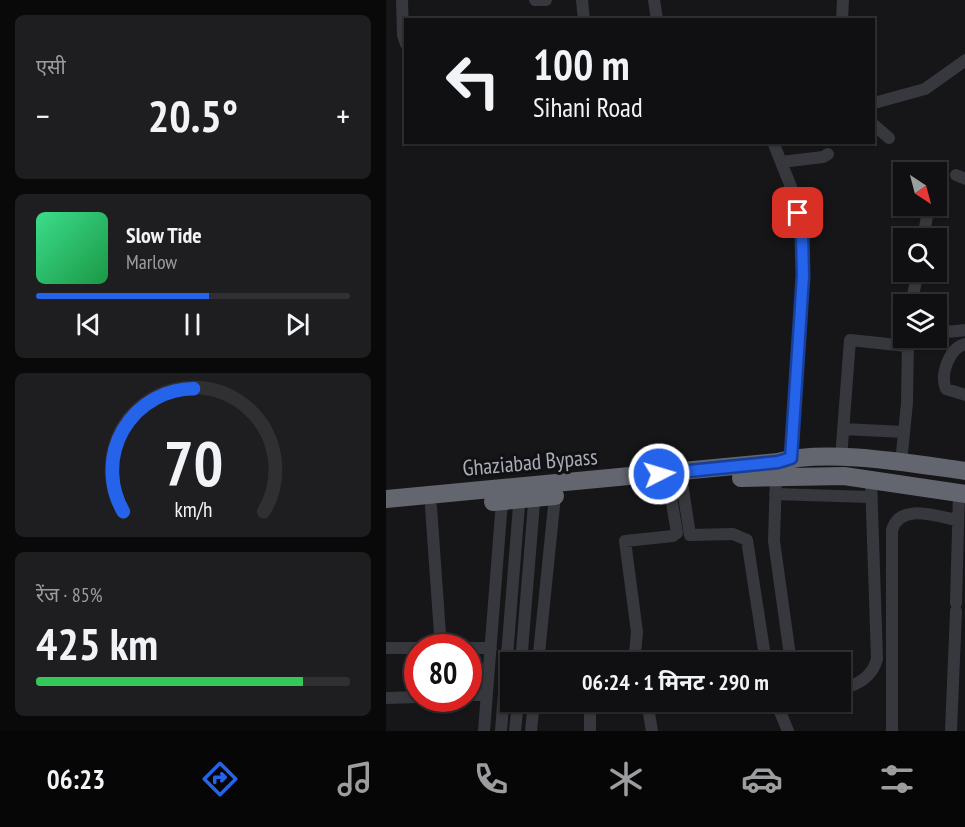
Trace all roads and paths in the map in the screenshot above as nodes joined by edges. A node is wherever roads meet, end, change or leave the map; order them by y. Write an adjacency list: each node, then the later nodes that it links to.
1 (402, 0): 10 (street)
2 (536, 0): 3 (street)
3 (546, 0)
4 (582, 0): 7 (street)
5 (654, 0): 8 (street)
6 (843, 0): 9 (street)
7 (584, 18)
8 (657, 18)
9 (842, 18)
10 (404, 38)
11 (965, 60): 12 (street)
12 (875, 103)
13 (875, 126): 14 (street)
14 (889, 138)
15 (774, 144): 17 (street)
16 (828, 154): 17 (street)
17 (781, 162): 26 (street)
18 (965, 330): 19 (street)
19 (947, 332)
20 (893, 341): 24 (street)
21 (965, 344): 23 (street)
22 (908, 348): 25 (street)
23 (965, 395)
24 (843, 429): 25 (street); 27 (street)
25 (904, 432): 28 (street)
26 (791, 458): 27 (highway, Ghaziabad Bypass); 34 (highway, Ghaziabad Bypass)
27 (841, 458): 28 (highway, Ghaziabad Bypass)
28 (901, 463): 29 (highway, Ghaziabad Bypass)
29 (965, 471)
30 (676, 484): 31 (highway, Ghaziabad Bypass); 35 (highway, Ghaziabad Bypass); 40 (street); 41 (street)
31 (775, 485): 32 (highway, Ghaziabad Bypass); 53 (street)
32 (871, 488): 33 (highway, Ghaziabad Bypass); 54 (street)
33 (962, 493): 39 (street)
34 (522, 494): 35 (highway, Ghaziabad Bypass); 36 (highway, Ghaziabad Bypass); 37 (highway, Ghaziabad Bypass); 48 (street); 49 (street); 65 (street)
35 (555, 496): 50 (street)
36 (386, 499)
37 (431, 507): 38 (highway, Ghaziabad Bypass); 44 (street)
38 (386, 512)
39 (959, 520): 42 (street); 71 (street)
40 (674, 535): 41 (street); 51 (street)
41 (690, 535): 52 (street)
42 (959, 603): 43 (street); 72 (street)
43 (965, 620)
44 (440, 634)
45 (386, 648): 46 (street)
46 (404, 648)
47 (482, 648): 48 (street)
48 (491, 648): 56 (street)
49 (521, 652)
50 (539, 652)
51 (635, 652)
52 (764, 652)
53 (789, 652)
54 (851, 685)
55 (482, 695): 56 (street)
56 (486, 695): 64 (street)
57 (404, 697): 58 (street)
58 (386, 698)
59 (517, 712): 66 (street)
60 (533, 712): 67 (street)
61 (590, 712): 68 (street)
62 (649, 712): 69 (street)
63 (780, 712): 70 (street)
64 (484, 731)
65 (501, 731)
66 (515, 731)
67 (531, 731)
68 (590, 731)
69 (652, 731)
70 (788, 731)
71 (892, 731)
72 (951, 731)

